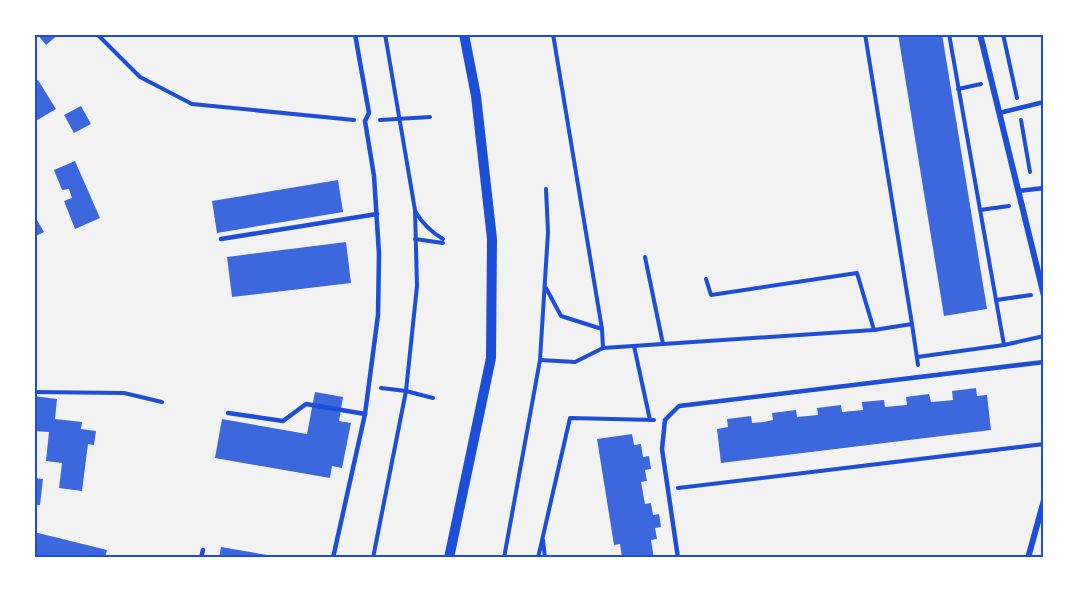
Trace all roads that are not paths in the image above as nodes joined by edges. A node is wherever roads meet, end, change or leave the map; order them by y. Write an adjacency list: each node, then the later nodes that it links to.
1 (355, 34): 8 (lane)
2 (464, 34): 18 (street)
3 (980, 34): 5 (street)
4 (1044, 102): 5 (lane)
5 (999, 113): 7 (street)
6 (1044, 188): 7 (lane)
7 (1018, 191): 10 (street)
8 (376, 214): 9 (lane); 13 (lane)
9 (221, 240)
10 (1043, 295)
11 (1044, 362): 19 (lane)
12 (228, 413): 13 (lane)
13 (365, 414): 17 (lane)
14 (1044, 500): 20 (street)
15 (203, 550): 16 (lane)
16 (201, 558)
17 (333, 558)
18 (449, 558)
19 (678, 558)
20 (1028, 558)

